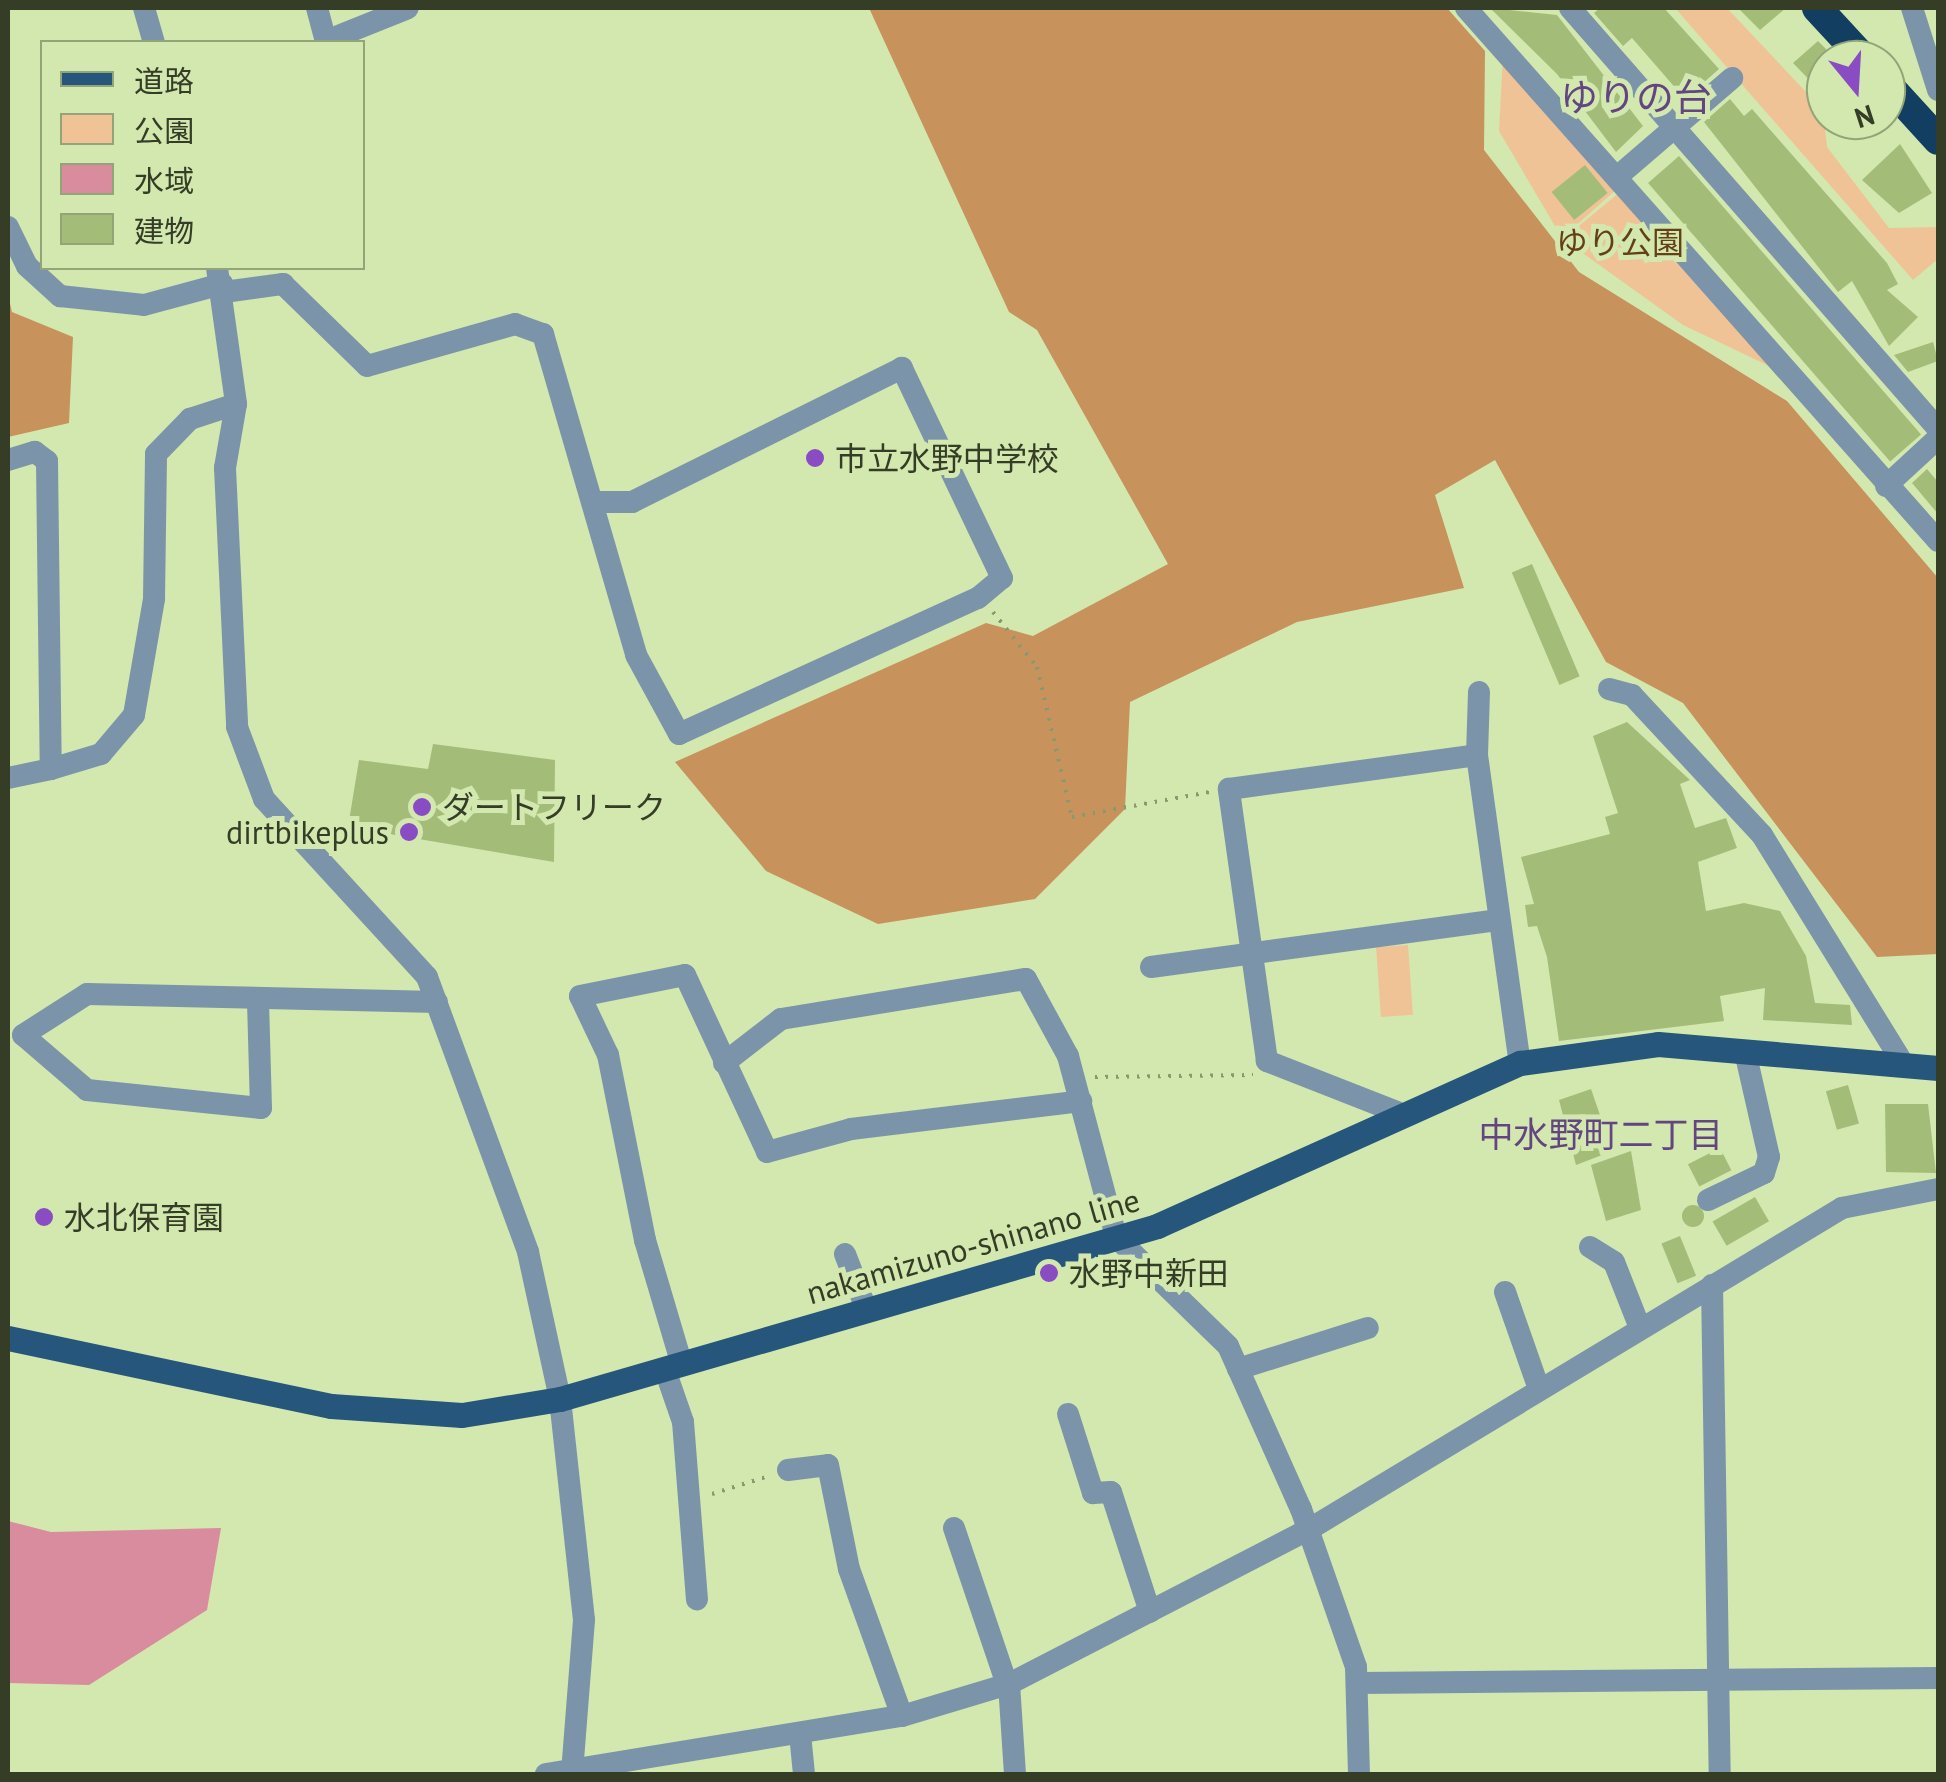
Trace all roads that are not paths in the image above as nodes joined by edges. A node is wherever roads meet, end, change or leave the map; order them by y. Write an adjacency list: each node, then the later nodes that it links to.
1 (144, 8): 8 (street)
2 (318, 8): 9 (street)
3 (408, 8): 10 (street)
4 (1466, 8): 17 (street)
5 (1570, 8): 15 (street)
6 (1817, 8): 11 (highway)
7 (1912, 8): 13 (street)
8 (153, 40)
9 (326, 40)
10 (328, 40)
11 (1847, 40)
12 (1732, 78): 15 (street)
13 (1938, 90)
14 (1906, 105): 16 (highway)
15 (1675, 125): 17 (street); 21 (street)
16 (1938, 140)
17 (1617, 177): 24 (street)
18 (8, 227): 19 (street)
19 (221, 281): 20 (street); 25 (street)
20 (236, 404): 30 (street); 36 (street)
21 (1938, 429)
22 (1938, 438): 24 (street)
23 (8, 460): 30 (street)
24 (1886, 486): 26 (street)
25 (594, 502): 25 (street)
26 (1938, 541)
27 (1609, 688): 40 (street)
28 (1479, 692): 29 (street)
29 (1477, 755): 32 (street); 33 (street)
30 (51, 769): 31 (street)
31 (8, 778)
32 (1499, 920): 33 (street); 39 (street)
33 (1250, 952): 34 (street); 43 (street)
34 (1151, 966)
35 (258, 1001): 36 (street)
36 (437, 1002): 58 (street)
37 (1745, 1051): 39 (main road, nakamizuno-shinano line); 40 (main road, nakamizuno-shinano line); 45 (street)
38 (724, 1063): 42 (street); 42 (street); 55 (street)
39 (1520, 1063): 43 (main road, nakamizuno-shinano line)
40 (1904, 1065): 41 (main road, nakamizuno-shinano line)
41 (1938, 1068)
42 (1078, 1092): 46 (street)
43 (1396, 1112): 46 (main road, nakamizuno-shinano line)
44 (1938, 1189): 49 (street)
45 (1708, 1200)
46 (1116, 1237): 51 (main road, nakamizuno-shinano line); 56 (street)
47 (1590, 1248): 53 (street)
48 (845, 1254): 51 (street)
49 (1712, 1285): 53 (street); 66 (street)
50 (1506, 1292): 57 (street)
51 (867, 1310): 55 (main road, nakamizuno-shinano line)
52 (1368, 1328): 56 (street)
53 (1640, 1328): 57 (street)
54 (8, 1338): 58 (main road, nakamizuno-shinano line)
55 (674, 1368): 58 (main road, nakamizuno-shinano line); 63 (street)
56 (1238, 1368): 62 (street)
57 (1540, 1389): 62 (street)
58 (560, 1399): 71 (street)
59 (1068, 1414): 64 (street)
60 (788, 1470): 69 (street)
61 (954, 1528): 68 (street)
62 (1308, 1530): 64 (street); 67 (street)
63 (698, 1598)
64 (1150, 1612): 68 (street)
65 (1938, 1678): 66 (street)
66 (1716, 1682): 67 (street); 76 (street)
67 (1360, 1684): 75 (street)
68 (1008, 1685): 69 (street); 74 (street)
69 (902, 1716): 70 (street)
70 (800, 1734): 71 (street); 73 (street)
71 (573, 1769): 72 (street)
72 (546, 1774)
73 (804, 1774)
74 (1015, 1774)
75 (1359, 1774)
76 (1720, 1774)

